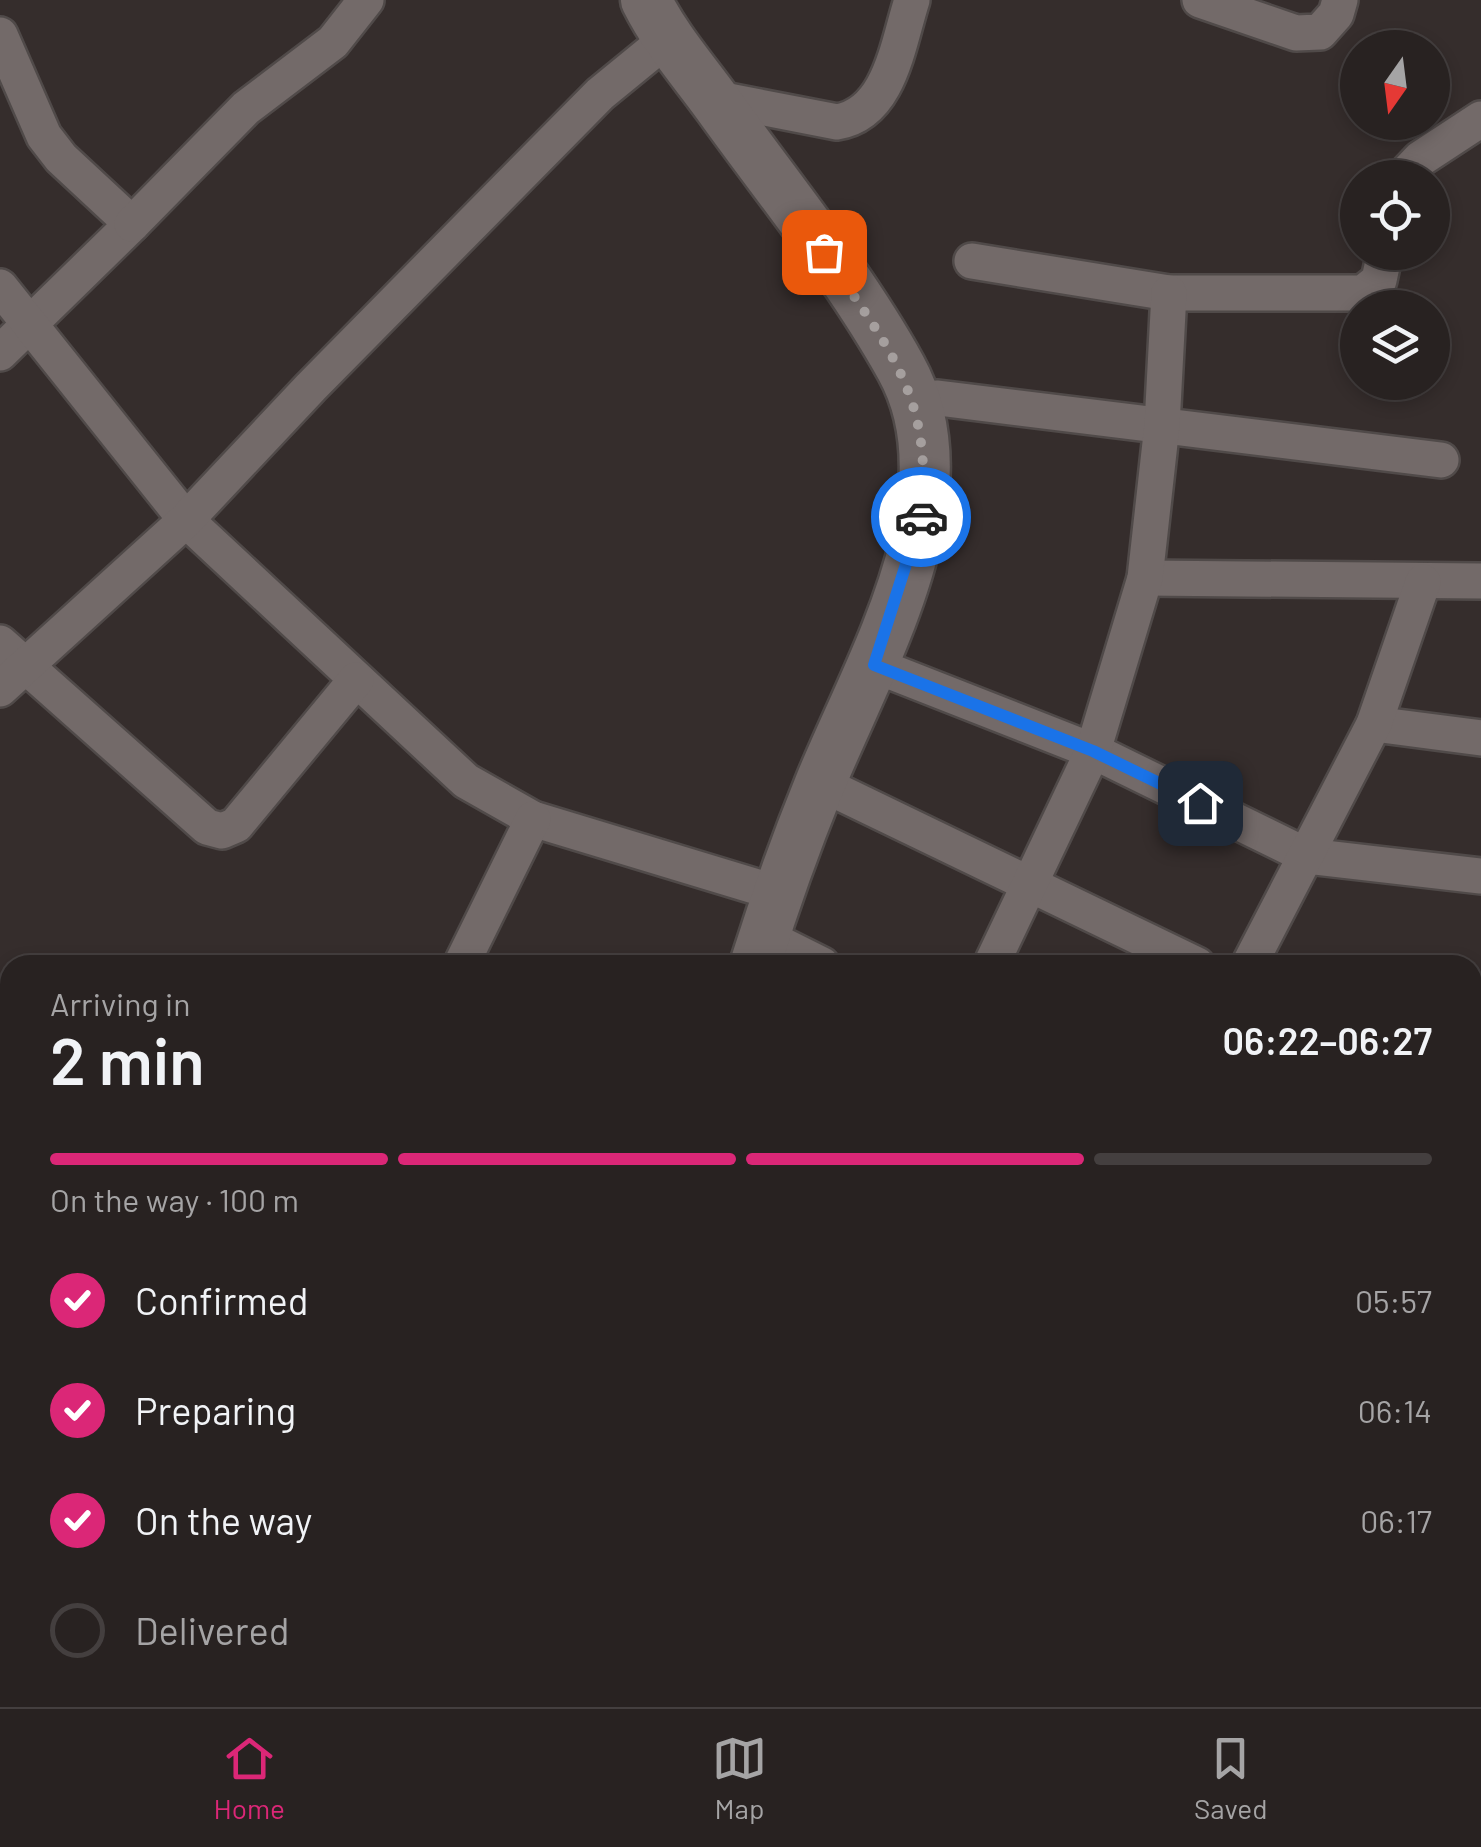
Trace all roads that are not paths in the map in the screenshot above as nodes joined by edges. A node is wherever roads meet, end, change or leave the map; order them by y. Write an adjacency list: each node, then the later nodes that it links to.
1 (366, 0): 10 (street)
2 (912, 0): 7 (street)
3 (1200, 0): 4 (street)
4 (1340, 0)
5 (656, 20): 7 (main road); 20 (street)
6 (0, 36): 10 (street)
7 (713, 98): 17 (main road)
8 (1481, 119): 9 (street)
9 (1418, 160)
10 (132, 224): 15 (street)
11 (972, 262): 14 (street)
12 (1381, 270): 14 (street)
13 (0, 287): 15 (street)
14 (1168, 293): 18 (street)
15 (30, 324): 16 (street); 20 (street)
16 (0, 353)
17 (914, 400): 18 (street); 25 (main road)
18 (1162, 425): 19 (street); 21 (street)
19 (1441, 460)
20 (186, 520): 24 (street); 26 (street)
21 (1144, 578): 23 (street); 29 (street)
22 (1481, 581): 23 (street)
23 (1423, 582): 27 (street)
24 (8, 665): 26 (street)
25 (874, 665): 29 (street); 30 (main road)
26 (356, 680): 31 (street)
27 (1374, 724): 28 (street); 32 (street)
28 (1481, 738)
29 (1093, 751): 32 (street); 34 (street)
30 (820, 783): 34 (street); 35 (main road)
31 (533, 819): 35 (street); 36 (street)
32 (1307, 856): 33 (street); 40 (street)
33 (1481, 876)
34 (1030, 886): 38 (street); 39 (street)
35 (766, 931): 37 (street)
36 (466, 955)
37 (806, 955)
38 (996, 955)
39 (1176, 955)
40 (1254, 955)

